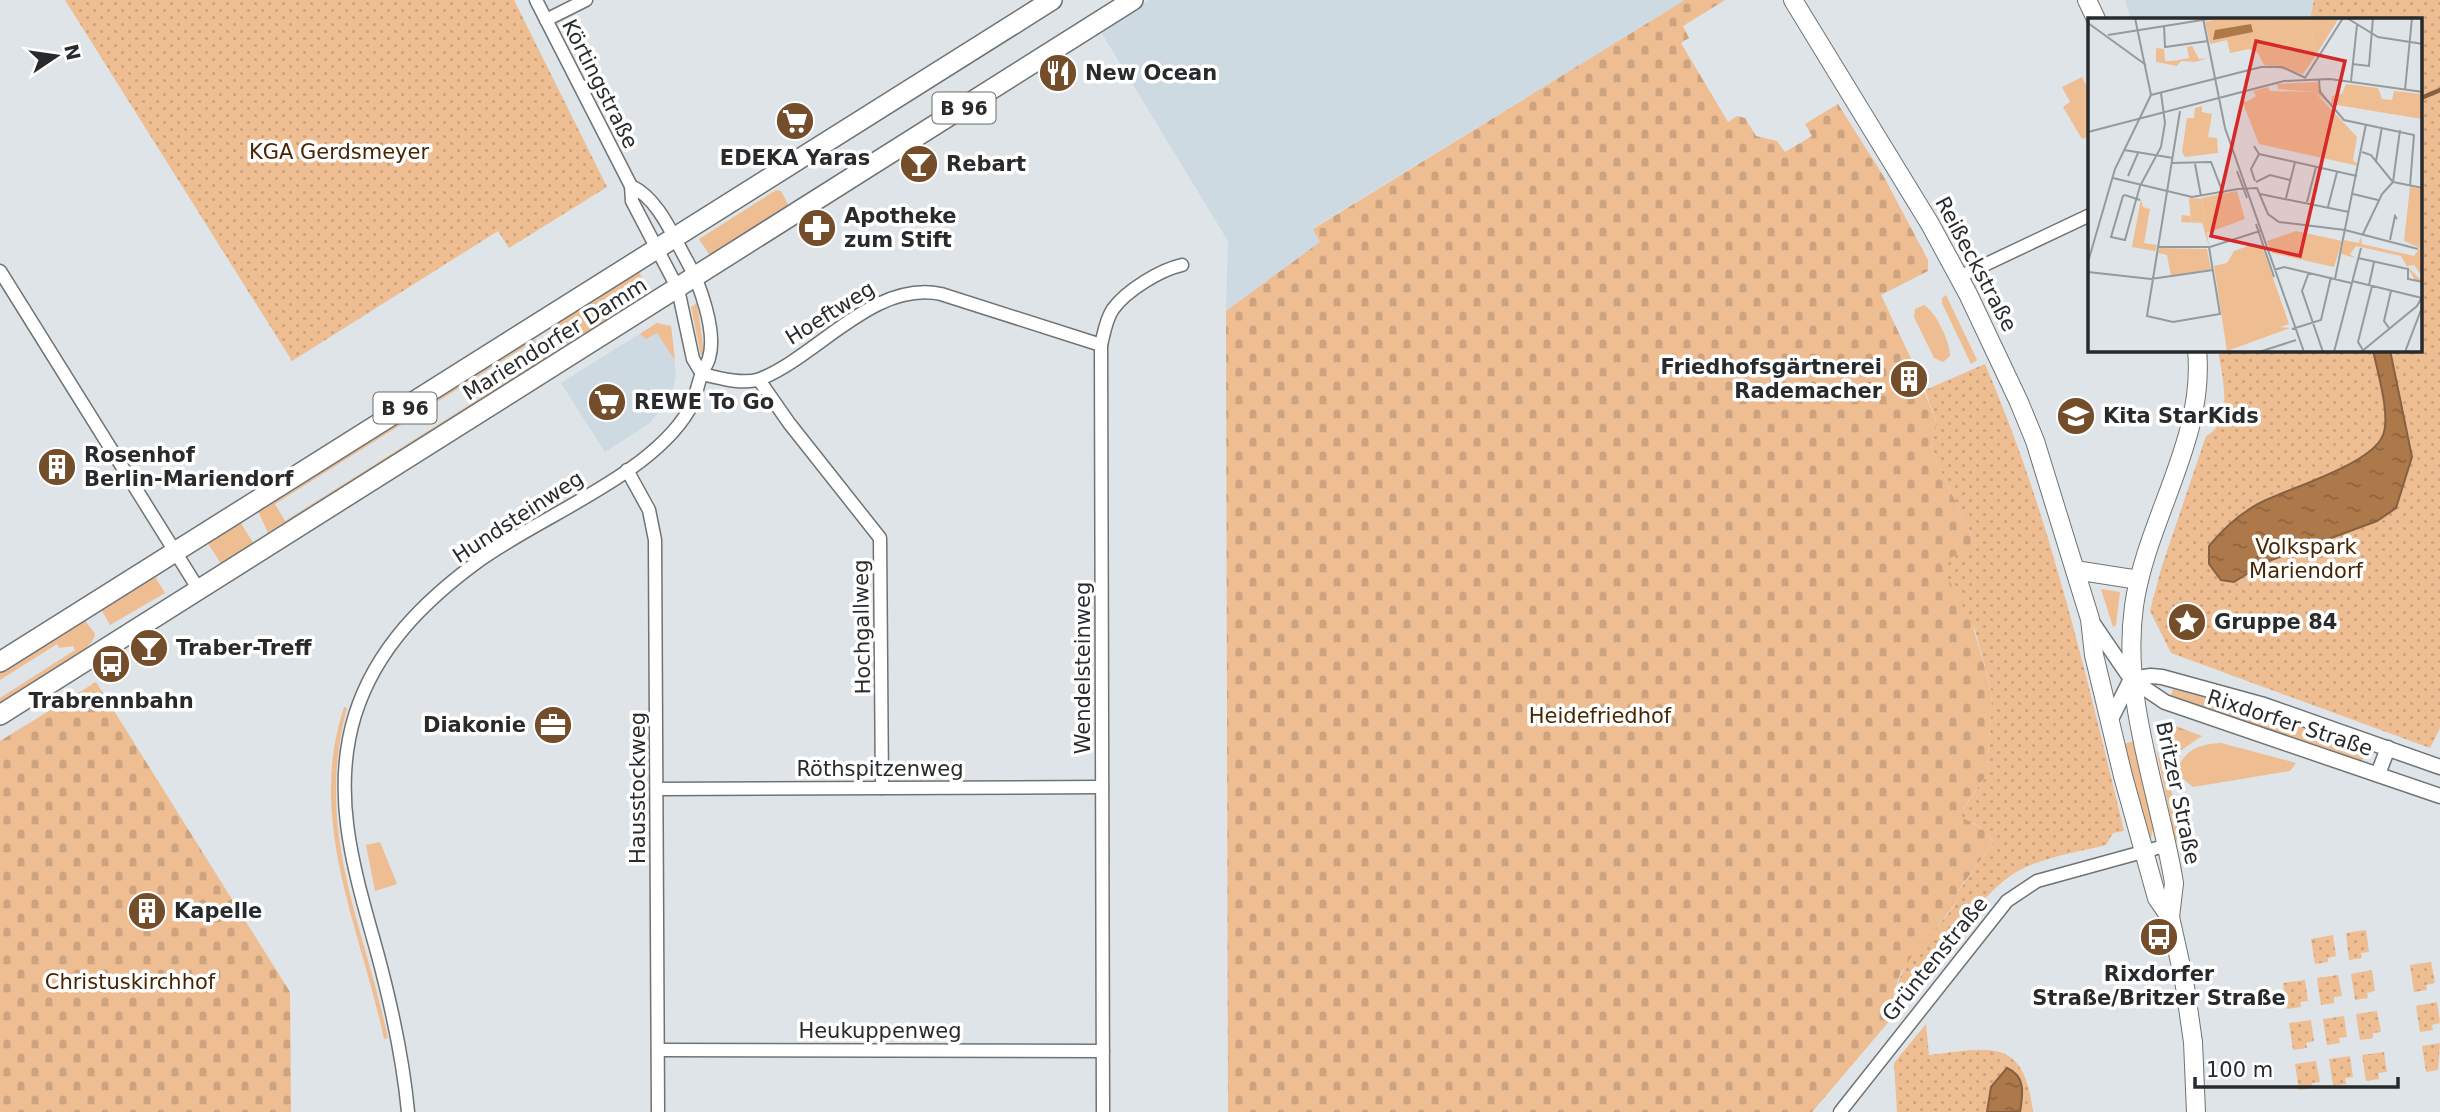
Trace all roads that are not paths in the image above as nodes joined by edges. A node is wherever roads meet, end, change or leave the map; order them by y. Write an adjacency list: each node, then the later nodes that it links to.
1 (536, 0): 8 (street, Körtingstraße)
2 (586, 0): 8 (street)
3 (1052, 0): 11 (main road, Mariendorfer Damm / B 96)
4 (1133, 0): 16 (main road, Mariendorfer Damm / B 96)
5 (1793, 0): 15 (main road, Reißeckstraße)
6 (2087, 0): 7 (main road)
7 (2096, 18)
8 (546, 20): 9 (street, Körtingstraße)
9 (631, 186): 11 (street, Körtingstraße); 12 (street, Körtingstraße)
10 (2088, 216): 15 (street)
11 (674, 238): 12 (main road, Mariendorfer Damm / B 96); 16 (street, Körtingstraße)
12 (656, 249): 17 (street); 23 (main road, Mariendorfer Damm / B 96)
13 (1182, 265): 18 (street, Wendelsteinweg)
14 (0, 271): 23 (street)
15 (1959, 277): 24 (main road, Reißeckstraße)
16 (697, 278): 17 (main road, Mariendorfer Damm / B 96); 20 (street, Hundsteinweg)
17 (678, 289): 20 (street); 26 (main road, Mariendorfer Damm / B 96)
18 (1101, 345): 21 (street, Hoeftweg); 35 (street, Wendelsteinweg)
19 (2197, 352): 25 (main road, Britzer Straße)
20 (702, 374): 21 (street); 22 (street, Hundsteinweg)
21 (759, 380): 36 (street, Hochgallweg)
22 (626, 470): 37 (street, Hausstockweg); 44 (street, Hundsteinweg)
23 (176, 551): 26 (street); 28 (main road, Mariendorfer Damm / B 96)
24 (2075, 570): 25 (main road); 27 (main road, Britzer Straße)
25 (2139, 580): 29 (main road, Britzer Straße)
26 (199, 590): 30 (main road, Mariendorfer Damm / B 96)
27 (2090, 619): 29 (street, Rixdorfer Straße); 31 (main road, Britzer Straße)
28 (0, 662)
29 (2132, 679): 31 (street, Britzer Straße); 32 (street, Rixdorfer Straße); 34 (street, Rixdorfer Straße); 39 (main road, Britzer Straße)
30 (0, 715)
31 (2110, 721): 40 (main road, Britzer Straße)
32 (2388, 748): 33 (street, Rixdorfer Straße); 34 (street)
33 (2440, 767)
34 (2378, 774): 38 (street, Rixdorfer Straße)
35 (1102, 787): 36 (street, Röthspitzenweg); 43 (street, Wendelsteinweg)
36 (882, 788): 37 (street, Röthspitzenweg)
37 (657, 789): 42 (street, Hausstockweg)
38 (2440, 796)
39 (2168, 845): 40 (street, Grüntenstraße); 41 (main road, Britzer Straße)
40 (2144, 851): 41 (main road, Britzer Straße); 47 (street, Grüntenstraße)
41 (2170, 917): 48 (main road, Britzer Straße)
42 (657, 1050): 43 (street, Heukuppenweg); 45 (street, Hausstockweg)
43 (1103, 1051): 46 (street, Wendelsteinweg)
44 (408, 1112)
45 (658, 1112)
46 (1103, 1112)
47 (1840, 1112)
48 (2196, 1112)

